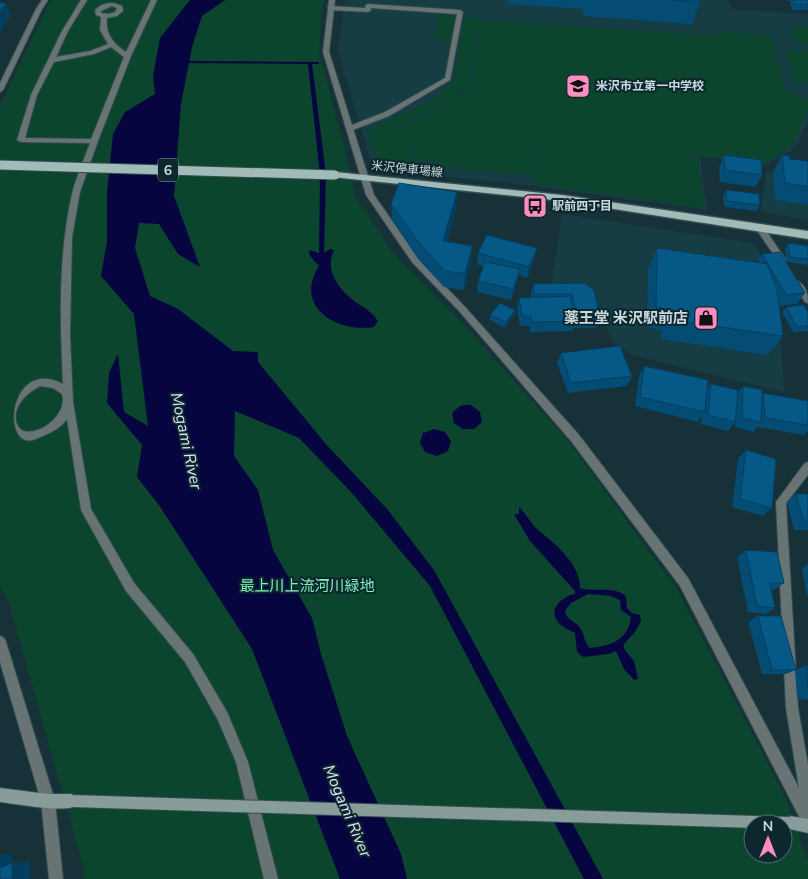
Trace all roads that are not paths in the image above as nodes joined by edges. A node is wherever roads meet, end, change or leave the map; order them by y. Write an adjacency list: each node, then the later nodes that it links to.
1 (39, 0): 7 (street)
2 (45, 0): 7 (street)
3 (84, 0): 12 (street)
4 (154, 0): 11 (street)
5 (332, 0): 8 (street)
6 (114, 2): 9 (street); 9 (street)
7 (39, 8): 13 (street)
8 (330, 8): 14 (street); 14 (street)
9 (104, 17): 10 (street)
10 (111, 45): 11 (street); 12 (street)
11 (128, 56): 15 (street)
12 (50, 60): 15 (street)
13 (0, 90)
14 (350, 128): 17 (street)
15 (94, 141): 23 (street)
16 (0, 165): 17 (main road, 米沢停車場線 / 6, bridge)
17 (364, 177): 18 (main road, 米沢停車場線 / 6); 29 (street)
18 (760, 228): 19 (main road, 米沢停車場線 / 6); 20 (street)
19 (808, 235)
20 (787, 268)
21 (792, 276): 22 (street)
22 (808, 300)
23 (68, 400): 23 (street); 32 (street)
24 (808, 467): 28 (street)
25 (0, 642): 27 (street)
26 (0, 795): 27 (main road)
27 (48, 801): 30 (main road, bridge); 31 (street)
28 (808, 803)
29 (808, 819)
30 (808, 826)
31 (56, 879)
32 (271, 879)

